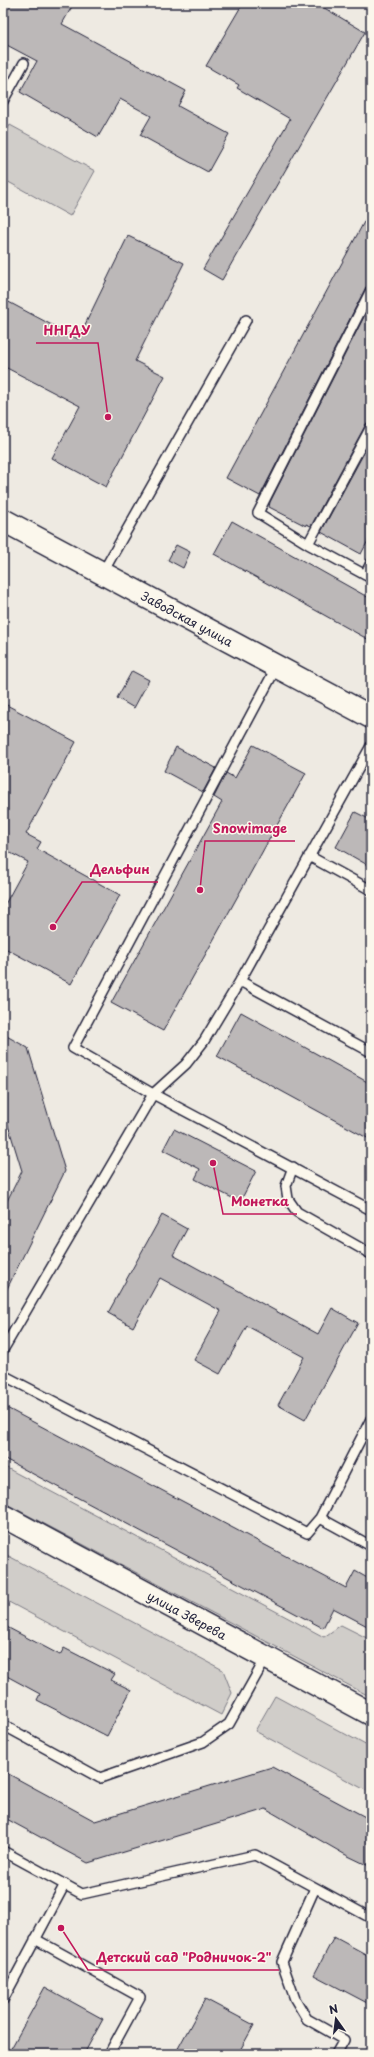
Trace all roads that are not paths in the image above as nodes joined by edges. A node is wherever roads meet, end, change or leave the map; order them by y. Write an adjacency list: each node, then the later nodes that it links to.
1 (24, 63): 2 (lane)
2 (3, 101)
3 (371, 290): 7 (lane)
4 (246, 320): 9 (lane)
5 (371, 427): 7 (lane)
6 (3, 520): 9 (street, Заводская улица)
7 (308, 544): 10 (lane)
8 (371, 563): 10 (lane)
9 (103, 572): 11 (street, Заводская улица)
10 (368, 576)
11 (277, 666): 12 (street, Заводская улица); 18 (lane)
12 (371, 717)
13 (371, 746): 14 (lane)
14 (309, 856): 15 (lane); 16 (lane)
15 (371, 890)
16 (240, 980): 17 (lane); 18 (lane)
17 (371, 1052)
18 (153, 1094): 19 (lane); 22 (lane)
19 (293, 1168): 20 (lane); 21 (lane)
20 (371, 1210)
21 (371, 1254)
22 (3, 1350)
23 (3, 1375): 26 (lane)
24 (371, 1419): 26 (lane)
25 (3, 1516): 28 (street, улица Зверева)
26 (320, 1518): 27 (lane)
27 (371, 1546)
28 (266, 1656): 29 (street, улица Зверева); 30 (lane)
29 (371, 1714)
30 (3, 1725)
31 (3, 1851): 32 (lane)
32 (65, 1884): 33 (lane); 35 (lane)
33 (315, 1888): 34 (lane); 38 (lane)
34 (371, 1918)
35 (35, 1939): 36 (lane); 37 (lane)
36 (3, 2000)
37 (109, 2054)
38 (336, 2054)

